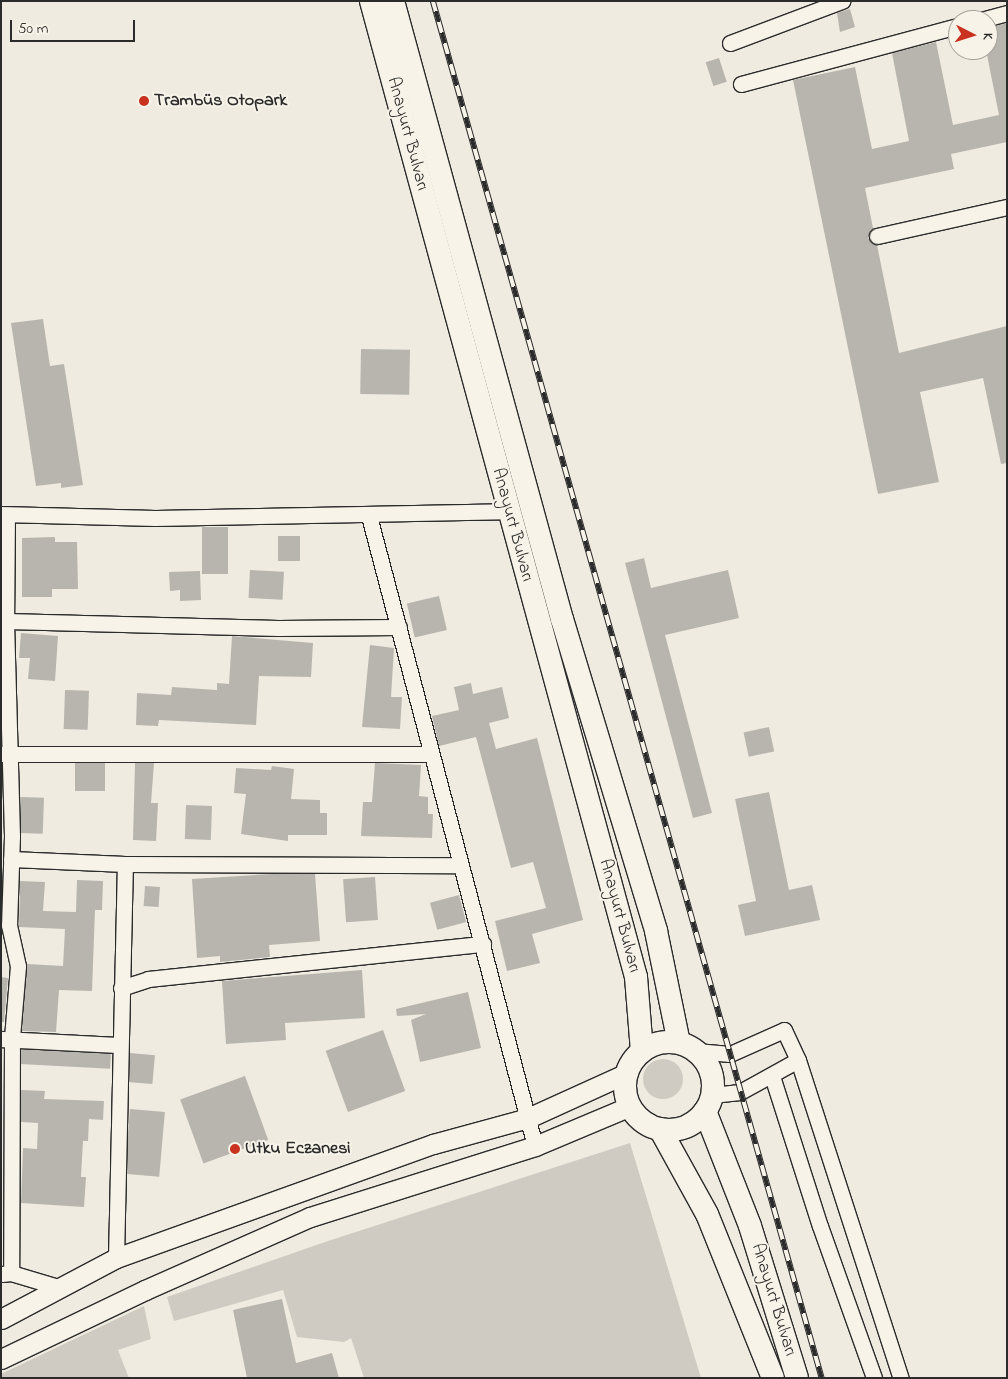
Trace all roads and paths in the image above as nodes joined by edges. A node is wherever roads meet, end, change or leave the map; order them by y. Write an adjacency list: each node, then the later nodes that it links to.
1 (370, 1): 9 (main road, Anayurt Bulvarı)
2 (392, 1): 26 (main road, Anayurt Bulvarı)
3 (842, 1): 5 (street)
4 (948, 29): 6 (street)
5 (730, 43)
6 (742, 84)
7 (1007, 207): 8 (street)
8 (877, 236)
9 (508, 511): 11 (street); 27 (main road, Anayurt Bulvarı)
10 (4, 514): 11 (street); 12 (street)
11 (369, 516): 13 (street)
12 (6, 621): 13 (street); 14 (street)
13 (399, 627): 16 (street)
14 (4, 647): 15 (street)
15 (6, 754): 16 (street); 17 (street)
16 (429, 754): 20 (street)
17 (7, 836): 18 (street)
18 (11, 860): 19 (street); 21 (street)
19 (125, 864): 20 (street); 23 (street)
20 (460, 865): 22 (street)
21 (5, 925): 24 (street)
22 (483, 944): 23 (street); 33 (street)
23 (121, 988): 25 (street)
24 (7, 1038): 25 (street); 37 (street)
25 (120, 1045): 36 (street)
26 (688, 1047): 27 (main road); 28 (street); 31 (main road)
27 (642, 1051): 29 (main road)
28 (798, 1060): 30 (street); 44 (street)
29 (627, 1073): 32 (main road); 33 (street)
30 (772, 1076): 31 (street); 43 (street)
31 (708, 1103): 34 (main road); 42 (main road, Anayurt Bulvarı)
32 (630, 1106): 34 (main road); 35 (street)
33 (528, 1118): 35 (street); 36 (street)
34 (660, 1129): 41 (main road, Anayurt Bulvarı)
35 (535, 1146): 40 (street)
36 (116, 1258): 38 (street)
37 (6, 1273): 38 (street)
38 (58, 1287): 39 (street)
39 (1, 1319)
40 (1, 1359)
41 (773, 1378)
42 (797, 1378)
43 (874, 1378)
44 (901, 1378)

